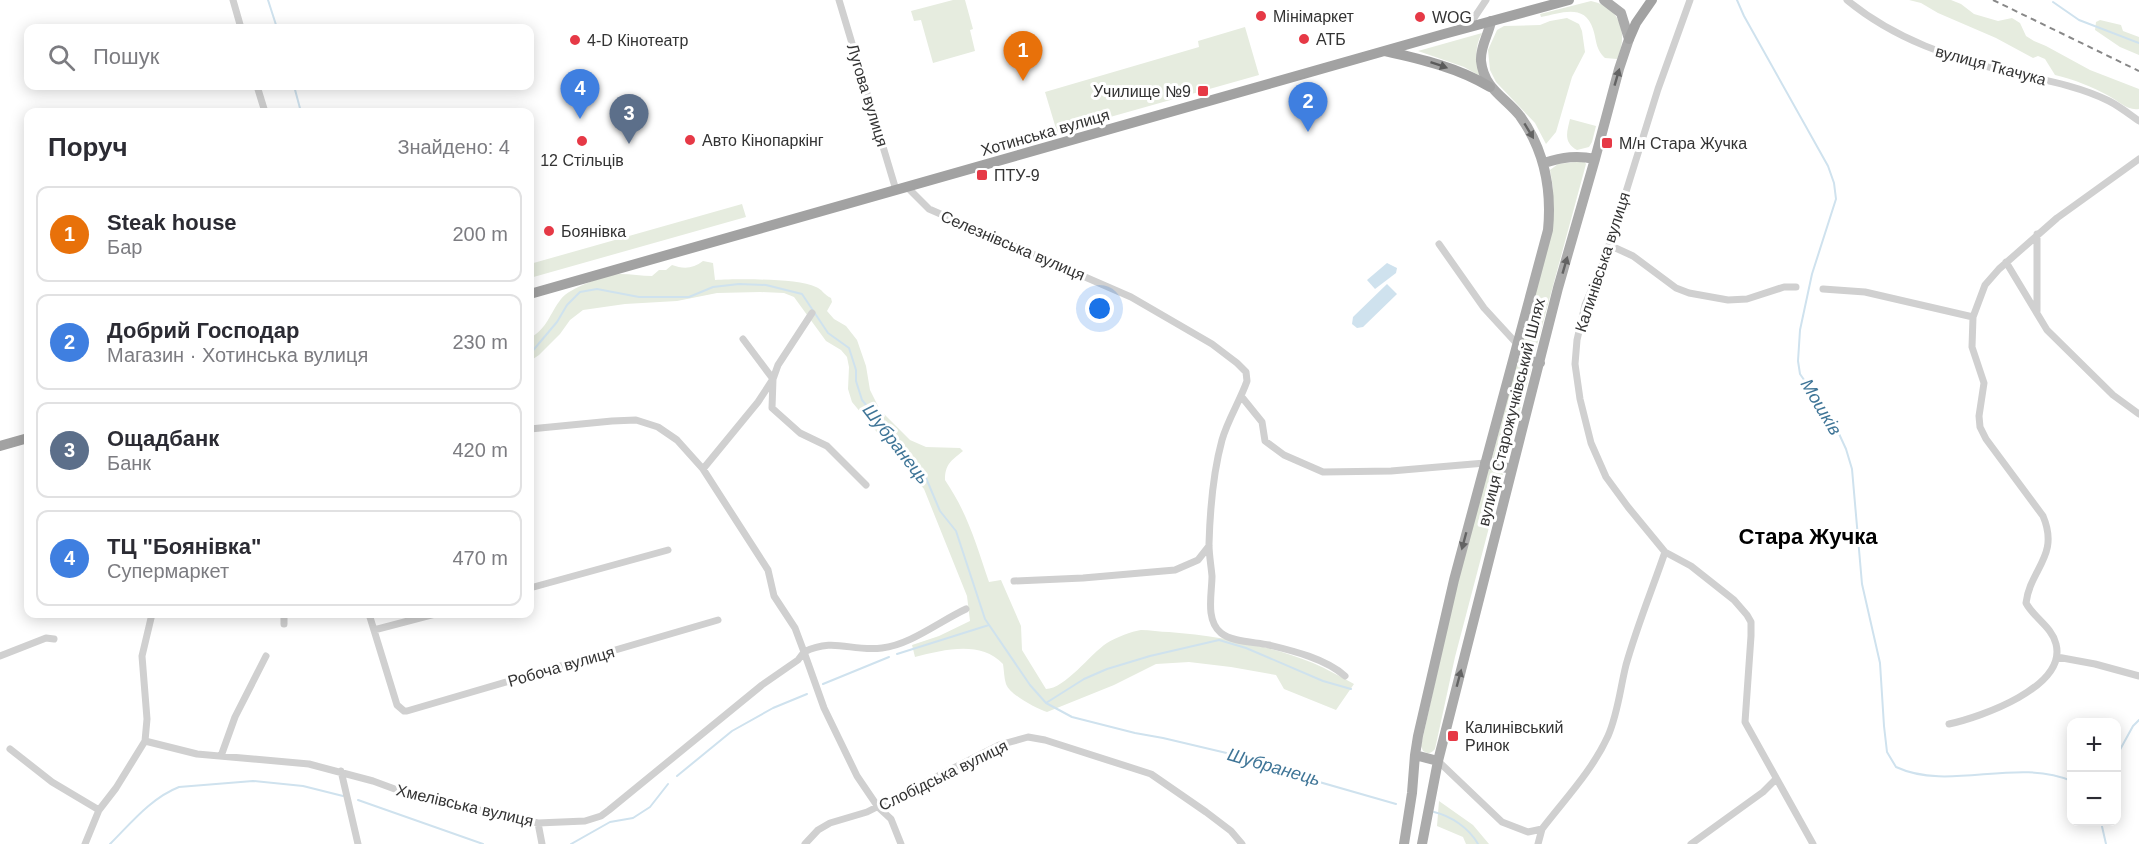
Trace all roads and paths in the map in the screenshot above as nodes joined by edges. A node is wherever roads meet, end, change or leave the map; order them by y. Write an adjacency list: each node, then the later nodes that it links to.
1 (232, 0): 10 (street)
2 (839, 0): 21 (street, Лугова вулиця)
3 (1486, 0): 11 (street)
4 (1569, 0): 9 (highway, Хотинська вулиця)
5 (1604, 0): 12 (main road)
6 (1652, 0): 12 (highway)
7 (1690, 0): 24 (street, Калинівська вулиця)
8 (1847, 0): 17 (street, вулиця Ткачука)
9 (1491, 21): 11 (highway, Хотинська вулиця); 14 (main road, вулиця Старожучківський Шлях)
10 (240, 24)
11 (1468, 27): 13 (highway, Хотинська вулиця)
12 (1629, 39): 18 (main road, вулиця Старожучківський Шлях, one-way to 12)
13 (1385, 51): 14 (highway, one-way to 14); 21 (highway, Хотинська вулиця)
14 (1490, 87): 20 (main road, вулиця Старожучківський Шлях, one-way to 20)
15 (258, 90): 16 (street)
16 (264, 108)
17 (2139, 121)
18 (1595, 159): 20 (main road); 34 (main road, вулиця Старожучківський Шлях, one-way to 18)
19 (2139, 159): 22 (street)
20 (1544, 162): 33 (main road, вулиця Старожучківський Шлях)
21 (901, 189): 28 (highway, Хотинська вулиця); 36 (street, Селезнівська вулиця)
22 (2037, 234): 25 (street); 29 (street)
23 (1439, 244): 33 (street)
24 (1609, 245): 26 (street); 47 (street, Калинівська вулиця)
25 (2006, 262): 29 (street); 31 (street)
26 (1797, 287)
27 (1823, 289): 31 (street)
28 (534, 293)
29 (2037, 311): 37 (street)
30 (812, 314): 35 (street)
31 (1972, 317): 62 (street)
32 (743, 339): 35 (street)
33 (1516, 351): 34 (main road); 41 (main road, вулиця Старожучківський Шлях)
34 (1540, 363): 43 (main road, вулиця Старожучківський Шлях)
35 (773, 379): 42 (street); 44 (street)
36 (1241, 396): 41 (street); 45 (street, Селезнівська вулиця)
37 (2139, 414)
38 (534, 429): 42 (street)
39 (24, 439): 40 (highway)
40 (0, 446)
41 (1485, 464): 43 (main road); 68 (main road, вулиця Старожучківський Шлях, one-way to 68)
42 (703, 469): 59 (street)
43 (1512, 470): 70 (main road, вулиця Старожучківський Шлях, one-way to 43)
44 (866, 485)
45 (1209, 546): 48 (street); 63 (street, Селезнівська вулиця)
46 (668, 550): 49 (street)
47 (1665, 552): 72 (street, Калинівська вулиця); 76 (street)
48 (1014, 581)
49 (534, 587)
50 (966, 609): 59 (street)
51 (151, 618): 66 (street)
52 (284, 618): 56 (street)
53 (370, 618): 57 (street)
54 (420, 618): 57 (street)
55 (718, 620): 57 (street, Робоча вулиця)
56 (284, 624)
57 (374, 630)
58 (54, 639): 60 (street)
59 (804, 652): 73 (street); 75 (street, Хмелівська вулиця)
60 (0, 656)
61 (266, 656): 69 (street)
62 (2057, 657): 64 (street); 65 (street)
63 (1345, 676)
64 (2139, 676)
65 (1949, 724)
66 (145, 741): 69 (street, Хмелівська вулиця); 74 (street)
67 (10, 749): 74 (street)
68 (1415, 755): 70 (main road); 83 (main road, вулиця Старожучківський Шлях)
69 (221, 756): 71 (street, Хмелівська вулиця)
70 (1438, 761): 76 (street); 84 (main road, вулиця Старожучківський Шлях)
71 (341, 771): 75 (street, Хмелівська вулиця); 79 (street)
72 (1776, 780): 86 (street); 87 (street, Калинівська вулиця)
73 (878, 807): 80 (street, Слобідська вулиця); 81 (street); 82 (street, Слобідська вулиця)
74 (99, 810): 78 (street)
75 (538, 823): 77 (street)
76 (1542, 829): 85 (street)
77 (541, 841)
78 (85, 844)
79 (358, 844)
80 (804, 844)
81 (901, 844)
82 (1242, 844)
83 (1404, 844)
84 (1422, 844)
85 (1538, 844)
86 (1691, 844)
87 (1813, 844)

